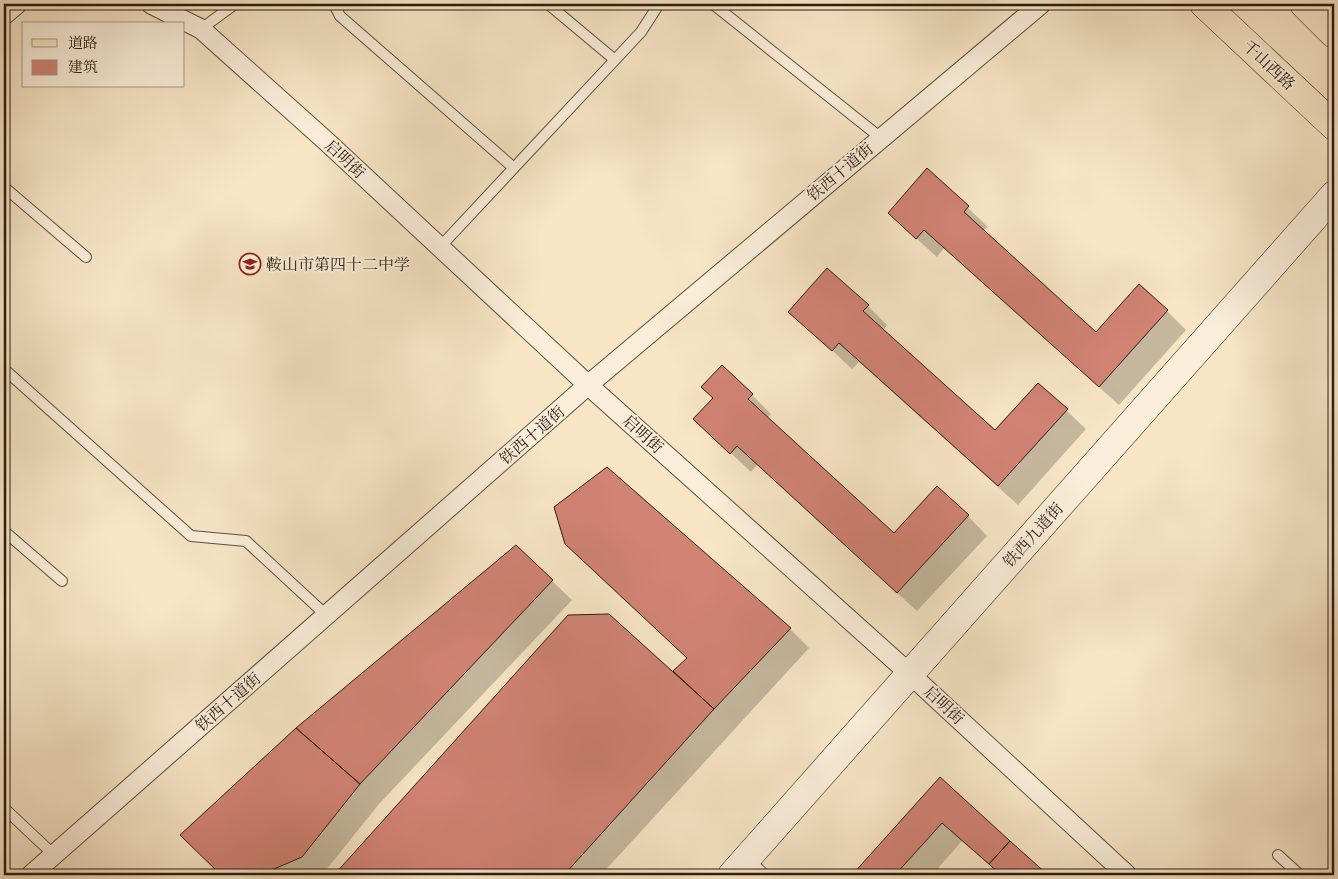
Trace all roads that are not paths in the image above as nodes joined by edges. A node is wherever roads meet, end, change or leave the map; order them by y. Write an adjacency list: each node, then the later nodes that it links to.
1 (17, 4): 11 (street)
2 (151, 4): 12 (street, 启明街)
3 (235, 4): 12 (lane)
4 (334, 4): 17 (lane)
5 (548, 4): 14 (lane)
6 (659, 4): 14 (lane)
7 (712, 4): 16 (lane)
8 (1040, 4): 16 (street, 铁西十道街)
9 (1204, 4): 15 (main road, 千山西路)
10 (1304, 4): 13 (main road)
11 (4, 15)
12 (201, 29): 20 (street, 启明街)
13 (1334, 34)
14 (615, 60): 17 (lane)
15 (1334, 126)
16 (881, 138): 23 (street, 铁西十道街)
17 (514, 168): 20 (lane)
18 (4, 187): 21 (lane)
19 (1334, 195): 27 (main road, 铁西九道街)
20 (440, 247): 23 (street, 启明街)
21 (86, 257)
22 (4, 369): 26 (lane)
23 (588, 385): 26 (street, 铁西十道街); 27 (street, 启明街)
24 (4, 532): 25 (lane)
25 (62, 581)
26 (326, 615): 29 (street, 铁西十道街)
27 (910, 674): 31 (main road, 铁西九道街); 33 (street, 启明街)
28 (4, 808): 29 (lane)
29 (54, 855): 32 (street, 铁西十道街)
30 (1278, 855): 34 (lane)
31 (748, 870)
32 (31, 875)
33 (1127, 875)
34 (1300, 875)

